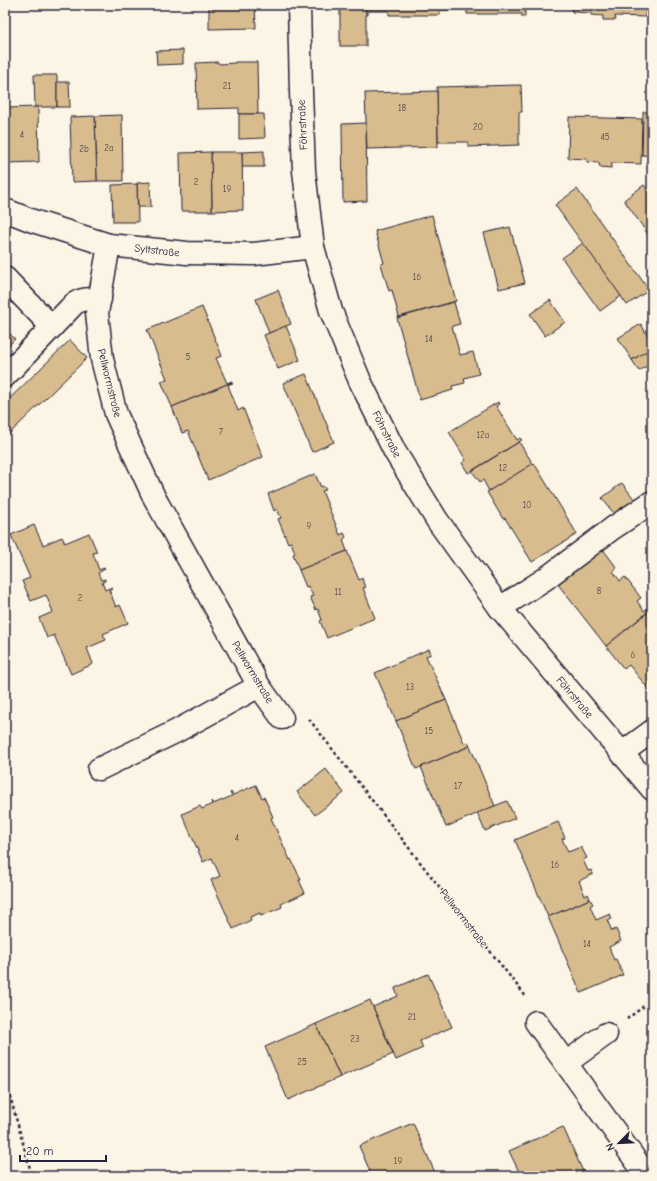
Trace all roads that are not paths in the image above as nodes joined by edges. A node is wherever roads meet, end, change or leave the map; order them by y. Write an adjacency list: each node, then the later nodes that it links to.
1 (299, 5): 4 (street, Föhrstraße)
2 (5, 210): 3 (street, Syltstraße)
3 (108, 245): 4 (street, Syltstraße); 6 (street, Pellwormstraße)
4 (313, 247): 10 (street, Föhrstraße)
5 (5, 278): 7 (street)
6 (100, 299): 7 (street); 11 (street, Pellwormstraße)
7 (52, 327): 8 (street)
8 (5, 376)
9 (652, 502): 10 (street)
10 (500, 608): 14 (street, Föhrstraße)
11 (259, 686): 12 (street, Pellwormstraße); 15 (street)
12 (282, 718)
13 (652, 731): 14 (street)
14 (622, 753): 16 (street, Föhrstraße)
15 (99, 768)
16 (652, 789)
17 (536, 1022): 19 (street)
18 (606, 1034): 19 (street)
19 (566, 1063): 20 (street)
20 (647, 1176)

